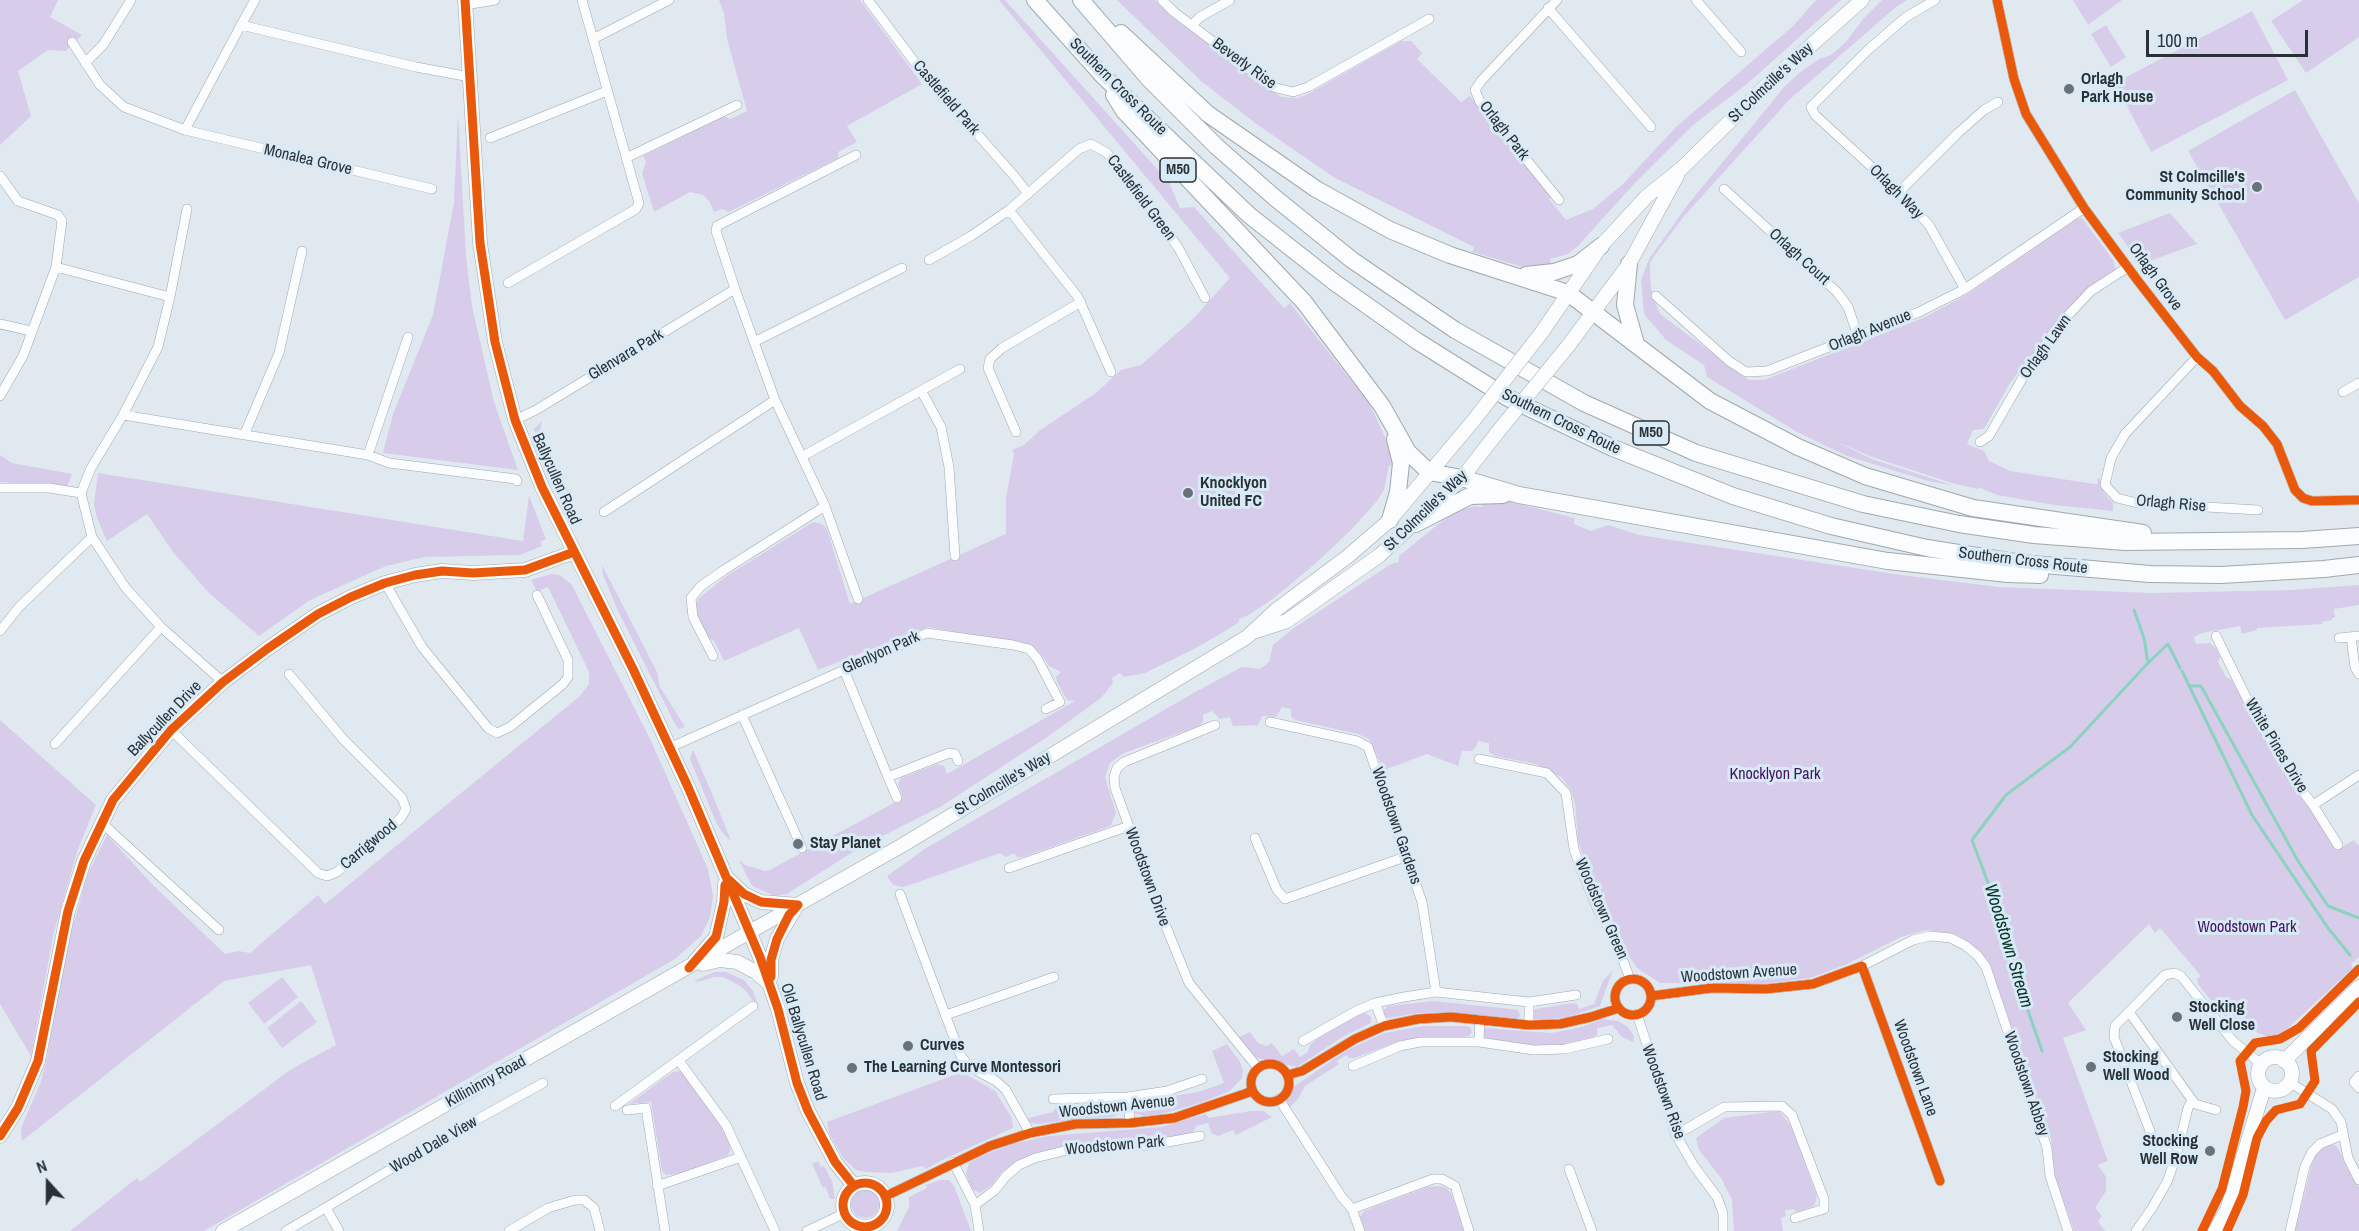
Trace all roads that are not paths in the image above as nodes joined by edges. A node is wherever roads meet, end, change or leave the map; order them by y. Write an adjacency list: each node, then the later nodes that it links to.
1 (131, 0): 25 (street)
2 (255, 0): 20 (street)
3 (495, 0): 17 (street)
4 (582, 0): 22 (street)
5 (669, 0): 22 (street)
6 (868, 0): 41 (street, Castlefield Park)
7 (1035, 0): 26 (highway, Southern Cross Route / M50)
8 (1081, 0): 99 (highway, Southern Cross Route / M50)
9 (1086, 0): 53 (highway, M50)
10 (1162, 0): 21 (street, Beverly Rise)
11 (1230, 0): 21 (street)
12 (1557, 0): 18 (street, Orlagh Park)
13 (1696, 0): 24 (street)
14 (1862, 0): 36 (main road, St Colmcille's Way)
15 (1935, 0): 40 (street, Orlagh Way)
16 (1997, 0): 43 (street, Orlagh Grove)
17 (465, 3): 27 (main road, Ballycullen Road)
18 (1548, 8): 31 (street); 42 (street, Orlagh Park)
19 (1429, 19): 21 (street, Beverly Rise)
20 (241, 25): 27 (street); 32 (street)
21 (1192, 26)
22 (593, 39): 28 (street)
23 (72, 42): 25 (street, Monalea Grove)
24 (1741, 52)
25 (85, 63): 32 (street, Monalea Grove)
26 (1103, 76): 79 (highway, M50); 103 (highway, Southern Cross Route / M50)
27 (470, 77): 78 (main road, Ballycullen Road)
28 (607, 91): 33 (street); 35 (street)
29 (1998, 102): 40 (street)
30 (737, 105): 35 (street)
31 (1650, 127)
32 (184, 130): 38 (street, Monalea Grove)
33 (490, 138)
34 (856, 155): 55 (street)
35 (628, 157): 54 (street)
36 (1681, 168): 46 (main road, St Colmcille's Way); 49 (main road, St Colmcille's Way)
37 (0, 176): 50 (street)
38 (432, 189)
39 (1724, 189): 65 (street, Orlagh Court)
40 (1899, 192): 56 (street, Orlagh Way)
41 (1028, 194): 45 (street); 60 (street, Castlefield Green)
42 (1559, 200)
43 (2084, 207): 51 (street, Orlagh Grove); 56 (street, Orlagh Avenue)
44 (187, 209): 59 (street)
45 (1009, 210): 48 (street); 61 (street)
46 (1601, 246): 53 (highway, M50); 57 (main road, St Colmcille's Way)
47 (302, 251): 81 (street)
48 (929, 260)
49 (1629, 264): 62 (main road, St Colmcille's Way); 68 (highway)
50 (56, 267): 59 (street); 64 (street)
51 (2128, 267): 69 (street, Orlagh Grove); 82 (street, Orlagh Lawn)
52 (902, 268): 67 (street)
53 (1516, 276): 57 (highway, M50)
54 (508, 283)
55 (735, 289): 67 (street); 78 (street, Glenvara Park)
56 (1965, 289): 65 (street, Orlagh Avenue)
57 (1568, 293): 62 (highway, M50); 85 (main road, St Colmcille's Way, bridge)
58 (1656, 296): 65 (street, Orlagh Avenue)
59 (170, 297): 77 (street)
60 (1205, 298)
61 (1081, 302): 71 (street); 80 (street)
62 (1596, 311): 68 (highway, M50); 86 (main road, St Colmcille's Way, bridge)
63 (0, 324): 64 (street)
64 (31, 331): 75 (street)
65 (1858, 336)
66 (408, 337): 83 (street)
67 (754, 342): 76 (street)
68 (1636, 344): 99 (highway, M50)
69 (2197, 357): 91 (street, Orlagh Grove); 93 (street, Orlagh Rise)
70 (960, 369): 73 (street)
71 (1111, 372)
72 (2359, 383): 74 (street)
73 (922, 392): 84 (street); 101 (street)
74 (2343, 392)
75 (0, 396)
76 (775, 400): 84 (street); 94 (street)
77 (123, 415): 81 (street); 89 (street)
78 (515, 420): 100 (main road, Ballycullen Road)
79 (1392, 426): 85 (highway, M50); 95 (highway, M50)
80 (1016, 432)
81 (245, 434): 83 (street)
82 (1980, 442)
83 (368, 455): 87 (street)
84 (802, 456): 92 (street)
85 (1429, 472): 86 (highway, M50); 95 (main road, St Colmcille's Way)
86 (1462, 478): 90 (highway, M50); 96 (main road, St Colmcille's Way)
87 (517, 481)
88 (0, 488): 89 (street)
89 (81, 493): 98 (street)
90 (1519, 495): 96 (highway, M50); 103 (highway, M50)
91 (2359, 500)
92 (825, 506): 106 (street); 113 (street)
93 (2258, 510)
94 (604, 512)
95 (1390, 520): 109 (main road, St Colmcille's Way)
96 (1415, 524): 109 (main road, St Colmcille's Way)
97 (2359, 536): 99 (highway, Southern Cross Route / M50)
98 (92, 537): 107 (street); 108 (street)
99 (2211, 542)
100 (573, 552): 104 (main road, Ballycullen Drive); 124 (main road, Ballycullen Road)
101 (955, 556)
102 (2359, 565): 103 (highway, Southern Cross Route / M50)
103 (2150, 574)
104 (385, 583): 105 (street); 117 (main road, Ballycullen Drive)
105 (537, 595)
106 (858, 599)
107 (161, 627): 117 (street); 123 (street)
108 (0, 632)
109 (1254, 632): 140 (main road, St Colmcille's Way)
110 (2216, 636): 130 (street, White Pines Drive)
111 (2355, 636): 112 (street); 116 (street)
112 (2338, 638)
113 (713, 656)
114 (844, 670): 118 (street, Glenlyon Park); 119 (street, Glenlyon Park); 128 (street)
115 (290, 674): 122 (street, Carrigwood)
116 (2359, 674)
117 (223, 682): 122 (main road, Ballycullen Drive)
118 (1046, 709)
119 (742, 715): 124 (street, Glenlyon Park); 135 (street)
120 (1270, 722): 136 (street, Woodstown Gardens)
121 (1215, 725): 132 (street, Woodstown Drive)
122 (171, 730): 131 (main road, Ballycullen Drive)
123 (55, 744)
124 (671, 747): 138 (main road, Ballycullen Road)
125 (1479, 759): 147 (street, Woodstown Green)
126 (958, 761): 128 (street)
127 (2359, 775): 130 (street, White Pines Drive)
128 (888, 777): 129 (street)
129 (897, 798)
130 (2313, 805): 134 (street)
131 (102, 823): 141 (street); 190 (main road, Ballycullen Drive)
132 (1129, 826): 137 (street); 170 (street, Woodstown Drive)
133 (1255, 838): 136 (street)
134 (2338, 845)
135 (802, 848)
136 (1405, 857): 150 (street, Woodstown Gardens)
137 (1008, 868)
138 (725, 876): 140 (main road); 142 (main road, Ballycullen Road); 145 (main road)
139 (900, 894): 159 (street)
140 (798, 905): 142 (main road, St Colmcille's Way); 148 (main road)
141 (219, 930)
142 (749, 934): 145 (main road, Killininny Road); 148 (main road, Old Ballycullen Road)
143 (1966, 946): 144 (street, Woodstown Avenue); 220 (street, Woodstown Abbey)
144 (1862, 966): 152 (street, Woodstown Avenue); 197 (street, Woodstown Lane)
145 (689, 968): 148 (main road); 207 (main road, Killininny Road)
146 (1054, 977): 159 (street)
147 (1630, 979): 152 (street); 156 (street)
148 (770, 986): 199 (main road, Old Ballycullen Road)
149 (2359, 987): 167 (main road)
150 (1436, 992): 153 (street); 154 (street)
151 (1576, 995): 153 (street)
152 (1651, 996): 158 (street)
153 (1529, 1002): 161 (street)
154 (1375, 1003): 162 (street); 164 (street)
155 (753, 1006): 166 (street)
156 (1619, 1008): 158 (street); 161 (street)
157 (2129, 1012): 168 (street); 182 (street); 193 (street)
158 (1637, 1014): 188 (street, Woodstown Rise)
159 (946, 1015): 187 (street)
160 (1480, 1019): 161 (street); 162 (street); 165 (street)
161 (1529, 1025)
162 (1384, 1026): 171 (street)
163 (1608, 1039): 165 (street)
164 (1304, 1041)
165 (1479, 1042): 169 (street)
166 (679, 1061): 183 (street); 192 (street)
167 (2284, 1061): 168 (main road); 174 (main road)
168 (2261, 1064): 176 (main road)
169 (1353, 1066)
170 (1257, 1068): 171 (street); 178 (street)
171 (1287, 1075): 181 (street)
172 (2359, 1076): 177 (street)
173 (1202, 1079): 179 (street)
174 (2289, 1082): 176 (main road); 189 (street)
175 (543, 1083): 202 (street, Wood Dale View)
176 (2264, 1088): 222 (main road)
177 (2359, 1088)
178 (1252, 1091): 181 (street); 186 (street, Woodstown Avenue)
179 (1128, 1097): 180 (street); 186 (street)
180 (1053, 1099)
181 (1279, 1099): 203 (street)
182 (2192, 1100): 185 (street); 193 (street)
183 (615, 1106)
184 (627, 1110): 198 (street)
185 (2216, 1110)
186 (1131, 1123): 187 (street, Woodstown Avenue)
187 (1030, 1133): 194 (street, Woodstown Avenue)
188 (1676, 1135): 205 (street); 219 (street, Woodstown Rise)
189 (2342, 1135): 196 (street); 223 (street)
190 (0, 1136)
191 (1200, 1136): 201 (street, Woodstown Park)
192 (741, 1156): 198 (street); 213 (street)
193 (2176, 1157): 221 (street)
194 (953, 1162): 200 (street, Woodstown Avenue); 201 (street)
195 (1569, 1169): 218 (street)
196 (2359, 1180)
197 (1940, 1181)
198 (657, 1186): 212 (street)
199 (854, 1186): 200 (main road); 204 (main road)
200 (886, 1196): 206 (main road)
201 (975, 1205): 215 (street)
202 (326, 1208): 208 (street, Wood Dale View); 209 (street)
203 (1352, 1209): 216 (street); 217 (street)
204 (845, 1213): 206 (main road); 214 (street)
205 (1795, 1218)
206 (876, 1228)
207 (223, 1231)
208 (286, 1231)
209 (339, 1231)
210 (509, 1231): 211 (street)
211 (600, 1231)
212 (665, 1231)
213 (775, 1231)
214 (807, 1231)
215 (980, 1231)
216 (1360, 1231)
217 (1469, 1231)
218 (1592, 1231)
219 (1723, 1231)
220 (2068, 1231)
221 (2136, 1231)
222 (2215, 1231)
223 (2290, 1231)

